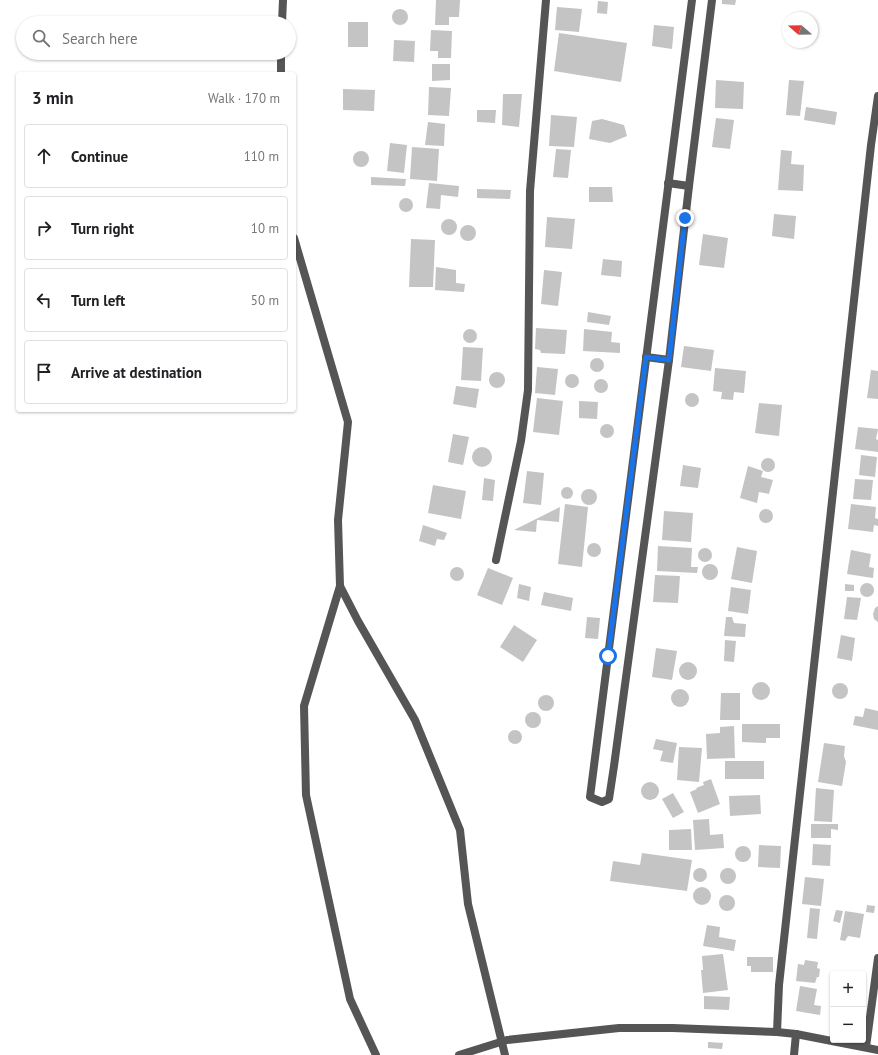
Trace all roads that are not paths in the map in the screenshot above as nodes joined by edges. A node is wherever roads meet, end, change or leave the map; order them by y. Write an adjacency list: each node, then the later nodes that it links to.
1 (283, 0): 5 (street)
2 (546, 0): 14 (street)
3 (692, 0): 9 (street)
4 (712, 0): 10 (street)
5 (282, 16)
6 (281, 60): 7 (street)
7 (281, 72)
8 (878, 96): 17 (street)
9 (668, 183): 10 (street); 12 (street)
10 (689, 186): 13 (street)
11 (296, 245): 15 (street)
12 (646, 357): 13 (street); 13 (street)
13 (669, 360)
14 (496, 560)
15 (340, 586): 19 (street); 22 (street)
16 (878, 958): 20 (street)
17 (777, 1032): 18 (street); 19 (street)
18 (796, 1034): 20 (street); 25 (street)
19 (502, 1042): 23 (street); 24 (street)
20 (866, 1047): 21 (street)
21 (878, 1050)
22 (376, 1055)
23 (459, 1055)
24 (505, 1055)
25 (794, 1055)

